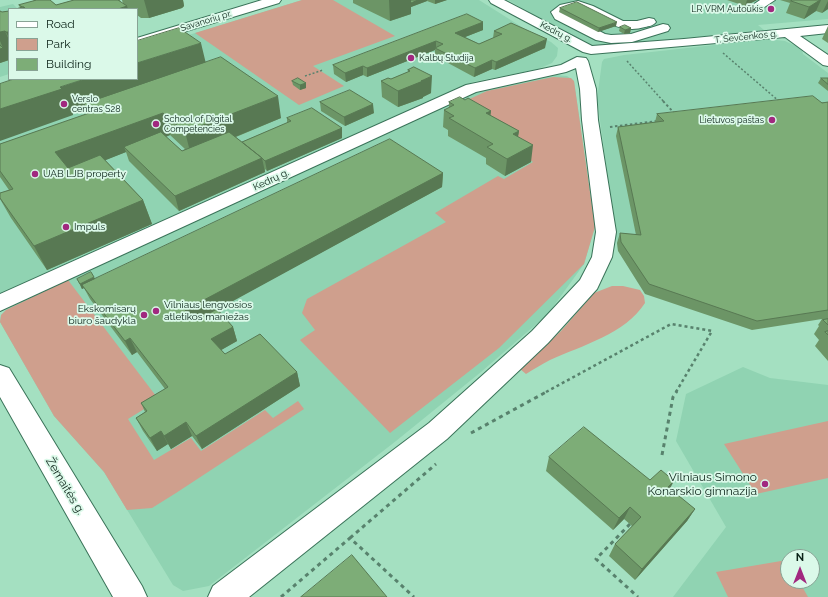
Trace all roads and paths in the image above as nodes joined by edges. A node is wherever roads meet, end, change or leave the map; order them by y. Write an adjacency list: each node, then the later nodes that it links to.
1 (275, 0): 10 (street, Savanorių pr.)
2 (495, 0): 5 (street, Kedrų g.)
3 (769, 0): 4 (street)
4 (756, 7)
5 (523, 16): 12 (street, Kedrų g.); 12 (street, Kedrų g.)
6 (649, 22): 7 (street)
7 (663, 28)
8 (828, 29): 9 (street, T. Ševčenkos g.)
9 (788, 32): 12 (street, T. Ševčenkos g.); 14 (street)
10 (138, 42)
11 (719, 50): 19 (path)
12 (583, 56): 16 (street, Kedrų g.); 18 (street)
13 (623, 57): 20 (path)
14 (828, 62)
15 (323, 70): 17 (path)
16 (546, 72): 18 (street, Kedrų g.); 23 (street, Kedrų g.)
17 (305, 76)
18 (588, 90): 31 (street)
19 (776, 106)
20 (679, 118)
21 (664, 120): 22 (path)
22 (604, 128)
23 (0, 304)
24 (0, 375): 30 (street, Žemaitės g.)
25 (467, 436): 26 (path)
26 (662, 455)
27 (438, 462): 29 (path)
28 (630, 524): 34 (path)
29 (350, 538): 32 (path); 33 (path)
30 (131, 597)
31 (224, 597)
32 (281, 597)
33 (414, 597)
34 (638, 597)

